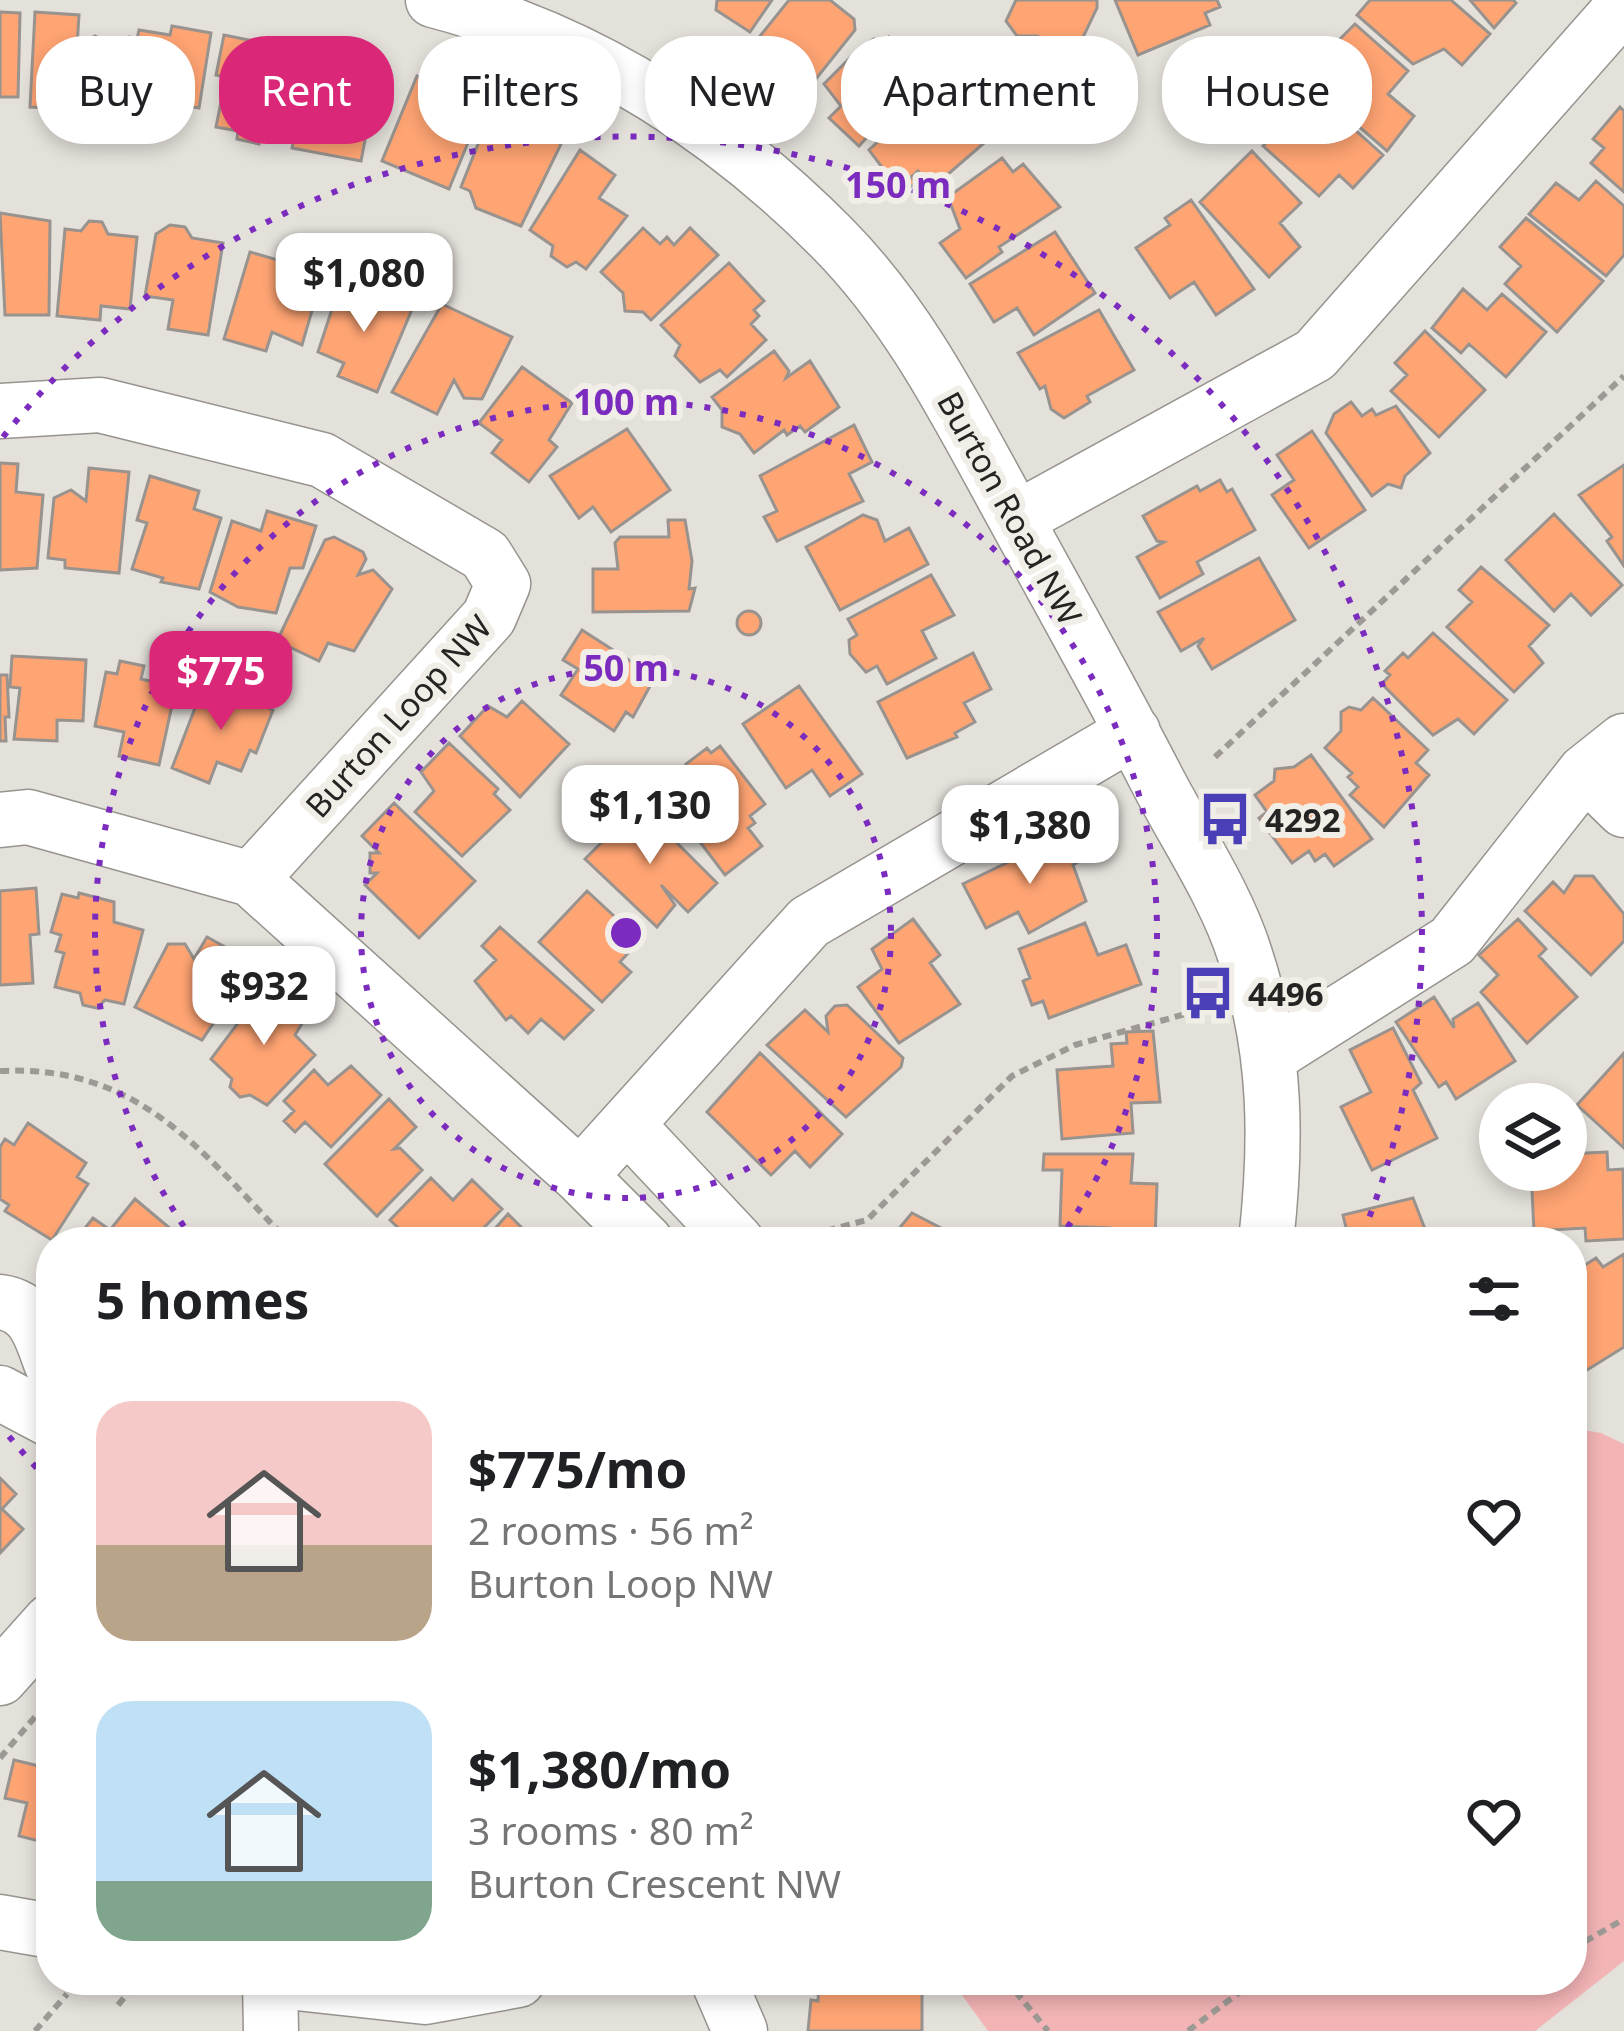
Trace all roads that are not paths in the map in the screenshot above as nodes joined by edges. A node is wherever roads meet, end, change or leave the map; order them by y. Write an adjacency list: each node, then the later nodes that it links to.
1 (433, 0): 4 (street, Burton Road NW)
2 (1624, 4): 4 (street)
3 (0, 411): 9 (street, Burton Loop NW)
4 (1016, 519): 5 (street, Burton Road NW)
5 (1133, 732): 10 (street, Burton Road NW); 11 (street)
6 (1604, 757): 7 (street); 10 (street)
7 (1624, 810)
8 (0, 820): 9 (street)
9 (251, 879): 12 (street)
10 (1270, 1056): 15 (street, Burton Road NW)
11 (628, 1126): 12 (street); 14 (street)
12 (580, 1176): 13 (street)
13 (631, 1227)
14 (723, 1227)
15 (1268, 1227)
16 (0, 1302): 17 (street)
17 (36, 1327)
18 (0, 1394): 19 (street)
19 (36, 1412)
20 (36, 1638): 21 (street)
21 (0, 1678)
22 (0, 1922): 23 (street)
23 (36, 1928)
24 (270, 1995): 26 (street)
25 (724, 1995): 27 (street)
26 (271, 2031)
27 (740, 2031)

